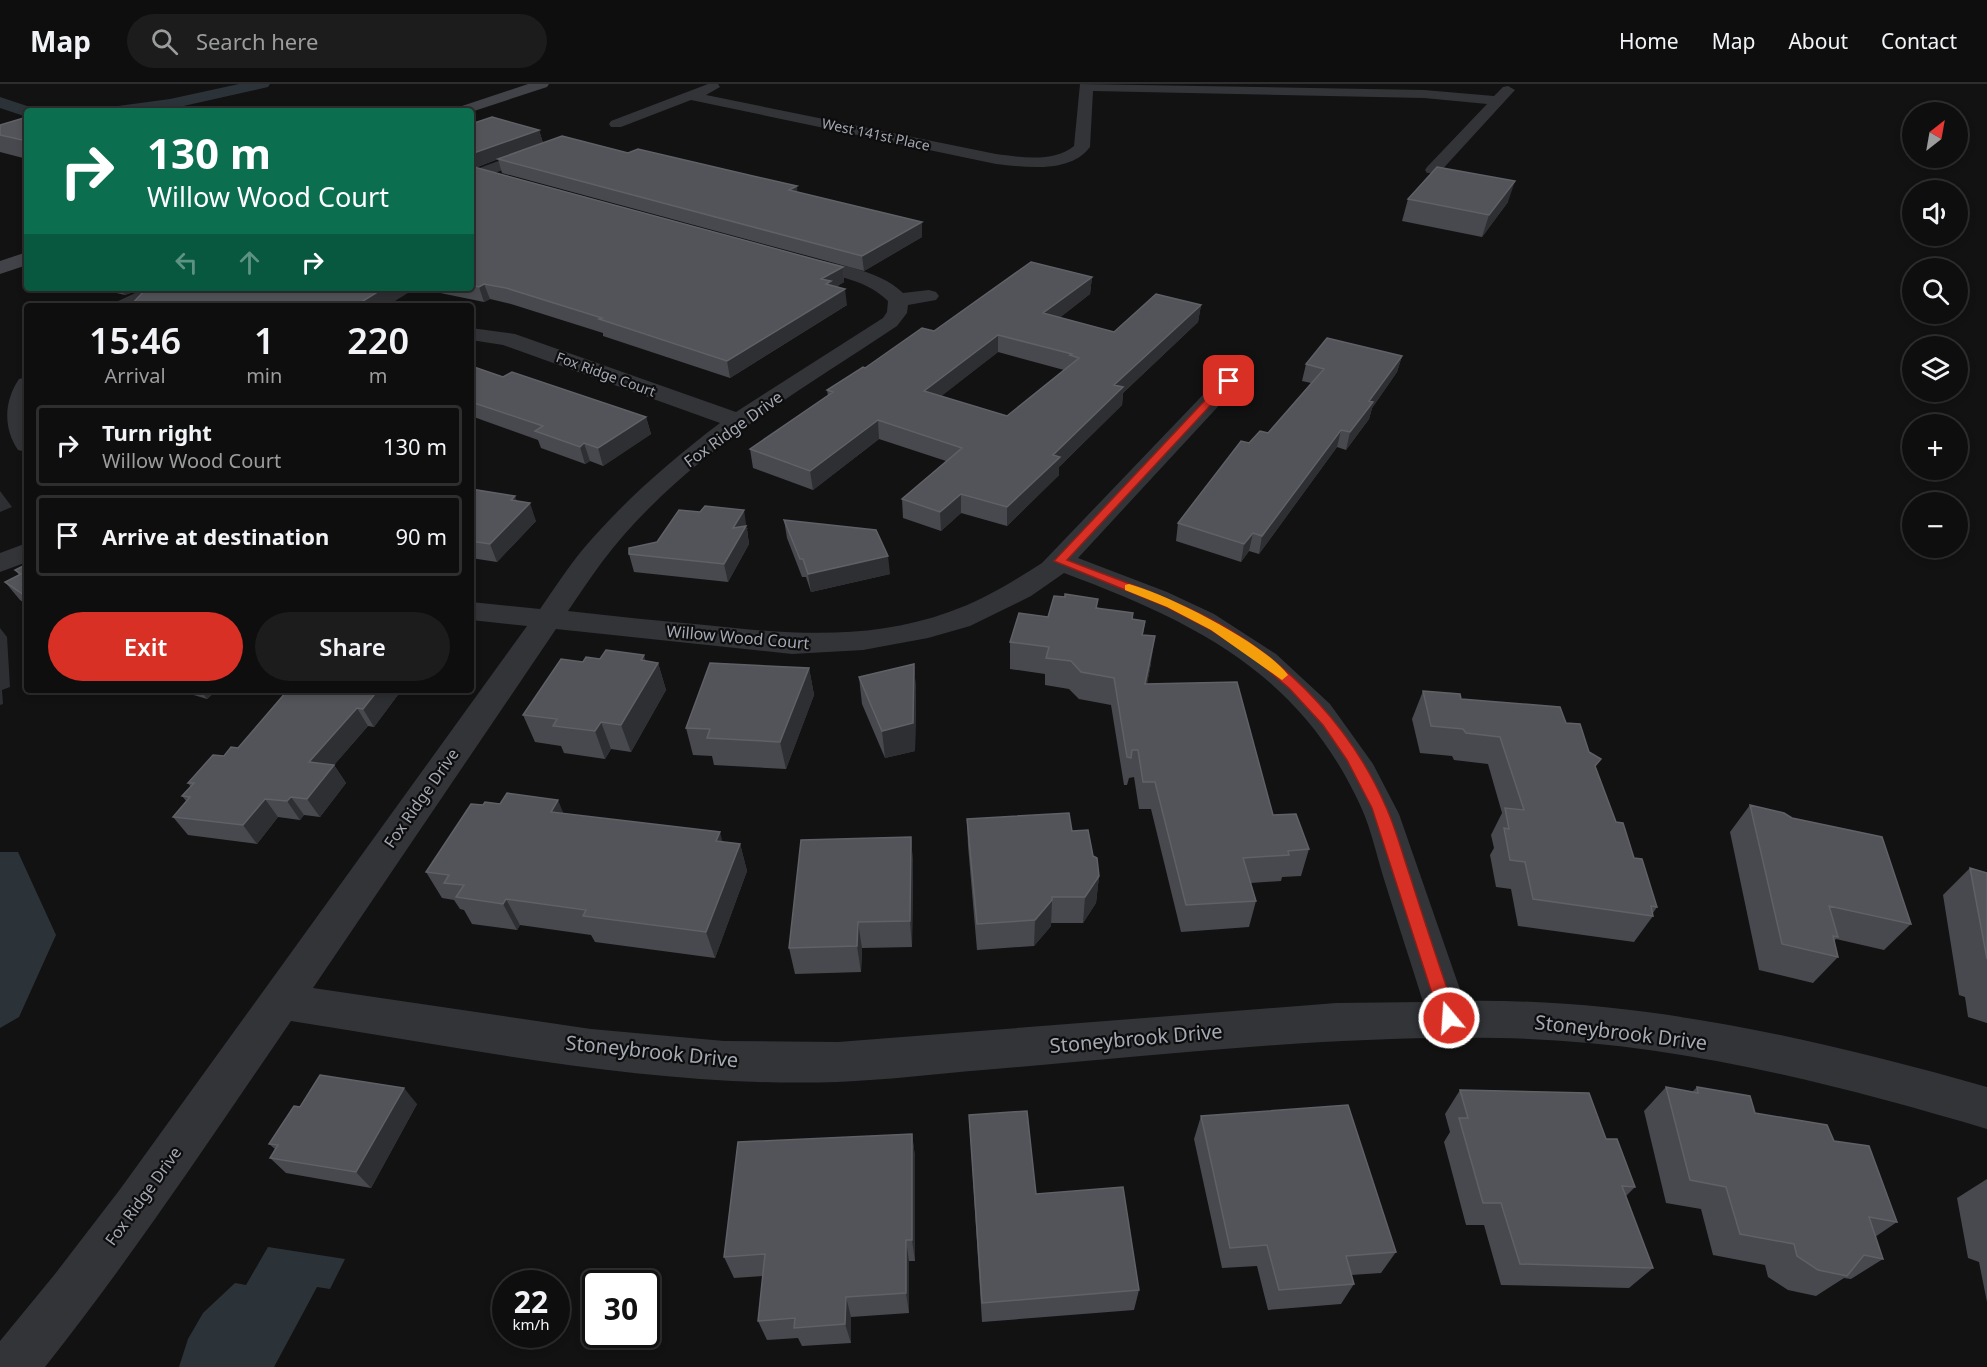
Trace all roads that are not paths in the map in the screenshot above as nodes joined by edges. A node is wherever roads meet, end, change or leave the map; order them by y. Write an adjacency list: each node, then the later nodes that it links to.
1 (542, 84): 7 (street)
2 (722, 84): 5 (street)
3 (1513, 84): 6 (street)
4 (1087, 85): 5 (street, West 141st Place); 6 (street)
5 (691, 96): 8 (street)
6 (1498, 101): 10 (street)
7 (470, 108)
8 (616, 124)
9 (562, 143): 11 (street)
10 (1433, 170)
11 (474, 176): 12 (street)
12 (512, 184)
13 (24, 254): 16 (street)
14 (787, 258): 25 (street, Fox Ridge Drive)
15 (24, 259): 17 (street)
16 (0, 261)
17 (0, 268)
18 (156, 291): 19 (street)
19 (130, 303)
20 (474, 334): 25 (street, Fox Ridge Court)
21 (1229, 381): 28 (street, Willow Wood Court)
22 (24, 383): 23 (street)
23 (0, 385)
24 (24, 390): 26 (street)
25 (740, 422): 31 (street, Fox Ridge Drive)
26 (24, 439)
27 (24, 552): 29 (street)
28 (1059, 561): 31 (street, Willow Wood Court); 33 (street)
29 (0, 564)
30 (474, 611): 31 (street, Willow Wood Court)
31 (545, 619): 32 (street, Fox Ridge Drive)
32 (280, 1001): 33 (street, Stoneybrook Drive); 35 (street, Fox Ridge Drive)
33 (1449, 1018): 34 (street, Stoneybrook Drive)
34 (1987, 1108)
35 (12, 1367)

